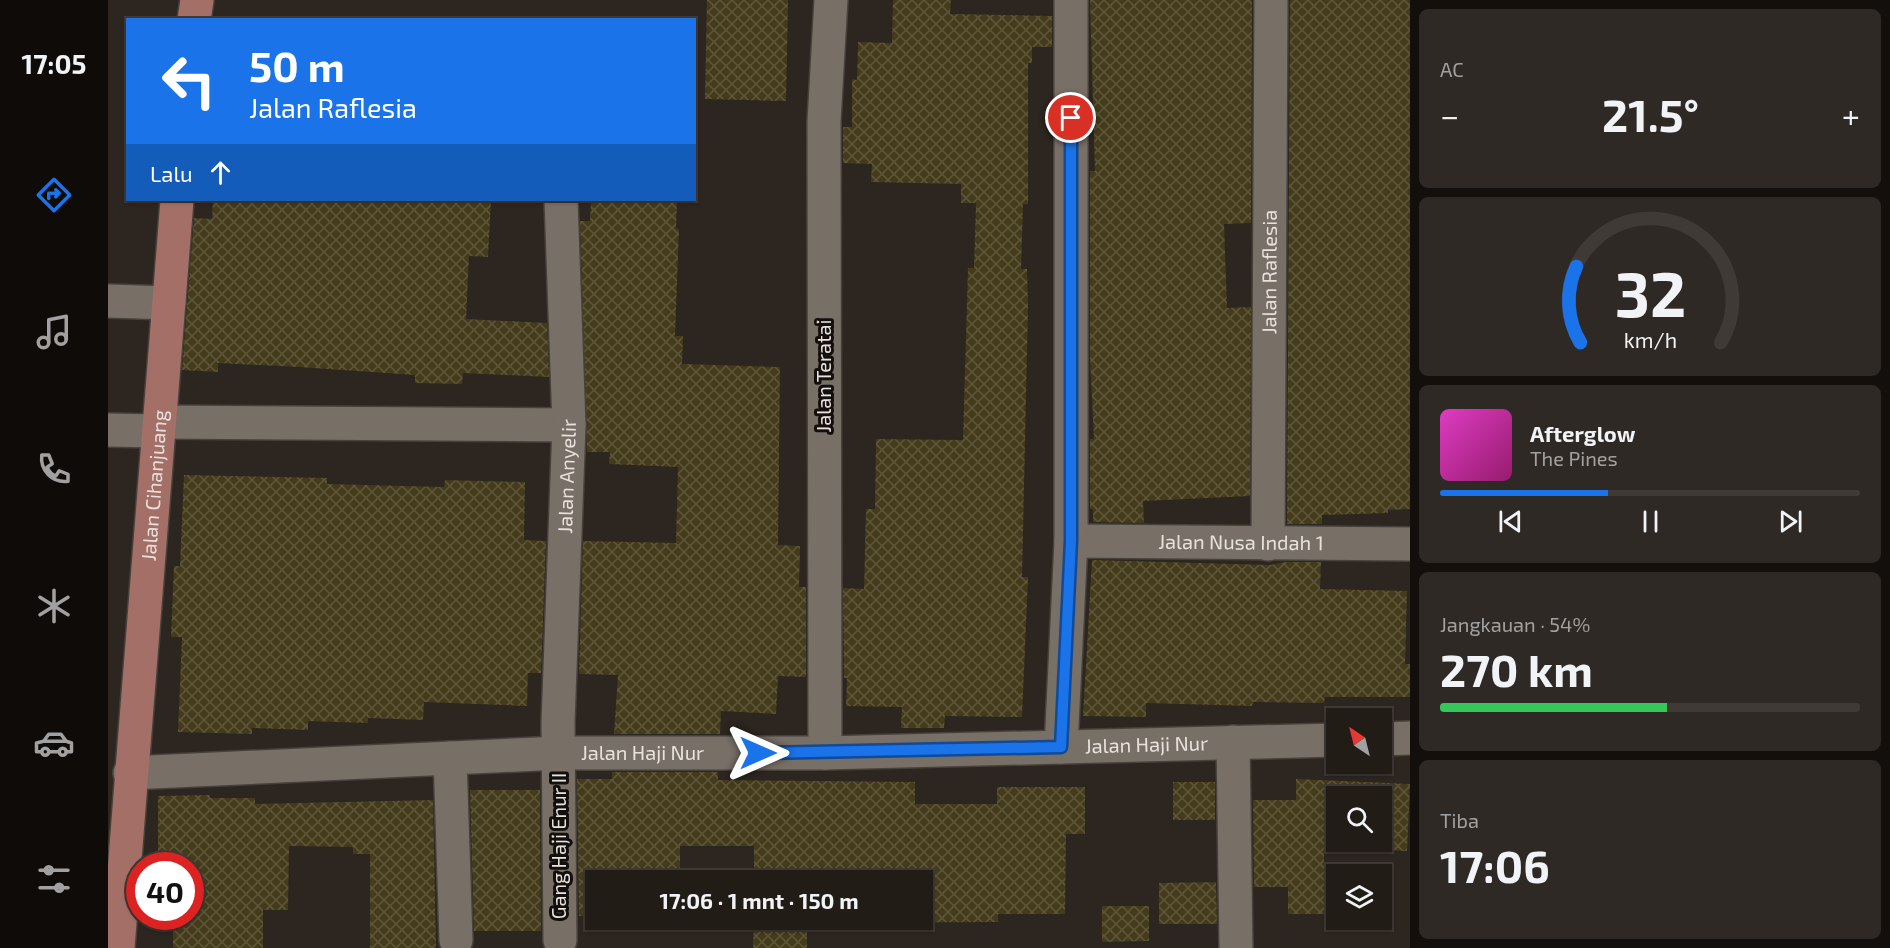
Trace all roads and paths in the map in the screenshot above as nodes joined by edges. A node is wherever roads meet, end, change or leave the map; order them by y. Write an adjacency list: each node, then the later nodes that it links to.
1 (197, 0): 5 (main road)
2 (831, 0): 22 (street, Jalan Teratai)
3 (1071, 0): 13 (street)
4 (1271, 0): 14 (street, Jalan Raflesia)
5 (194, 18)
6 (177, 201): 9 (main road, Jalan Cihanjuang)
7 (561, 201): 10 (street, Jalan Anyelir)
8 (108, 301): 9 (street)
9 (169, 303): 11 (main road, Jalan Cihanjuang)
10 (569, 425): 11 (street); 21 (street, Jalan Anyelir)
11 (158, 427): 12 (street); 24 (main road, Jalan Cihanjuang)
12 (108, 430)
13 (1071, 541): 14 (street, Jalan Nusa Indah 1); 20 (street)
14 (1268, 544): 15 (street, Jalan Nusa Indah 1)
15 (1410, 544)
16 (1410, 738): 17 (street)
17 (1392, 739)
18 (1326, 740): 19 (street, Jalan Haji Nur)
19 (1233, 742): 20 (street, Jalan Haji Nur); 29 (street)
20 (1061, 747): 22 (street, Jalan Haji Nur)
21 (559, 753): 22 (street, Jalan Haji Nur); 23 (street, Jalan Haji Nur); 27 (street, Gang Haji Enur II)
22 (825, 753)
23 (450, 758): 24 (street, Jalan Haji Nur); 26 (street)
24 (130, 773): 25 (main road, Jalan Cihanjuang)
25 (116, 863): 28 (main road, Jalan Cihanjuang)
26 (456, 940)
27 (560, 940)
28 (118, 948)
29 (1236, 948)

